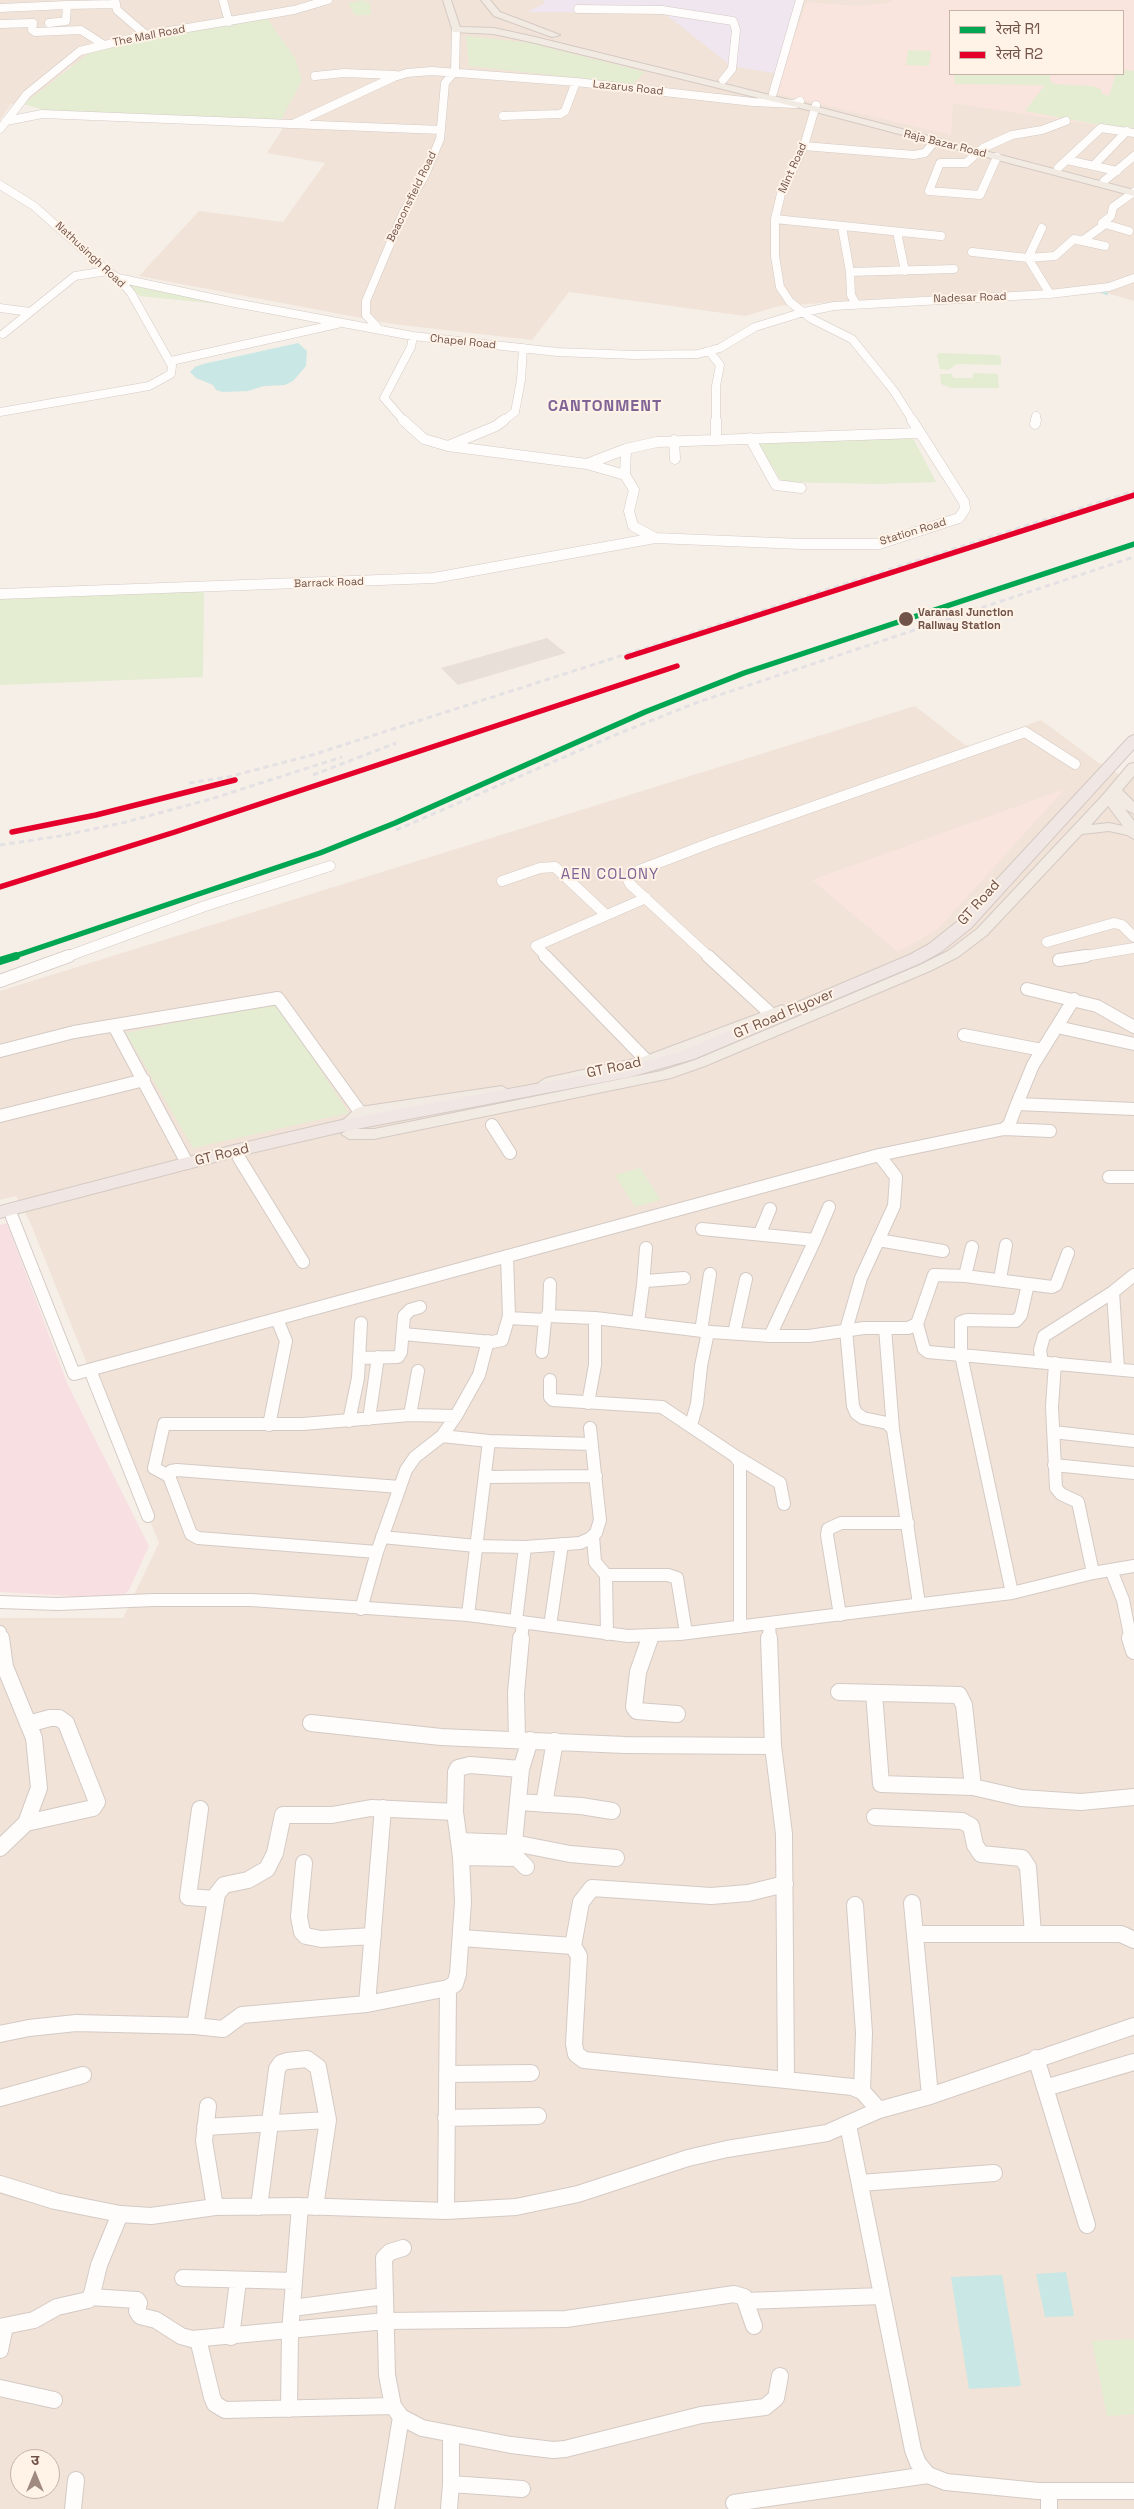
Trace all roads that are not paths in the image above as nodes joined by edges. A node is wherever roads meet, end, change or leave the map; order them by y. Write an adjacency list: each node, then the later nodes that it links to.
1 (223, 0): 11 (street)
2 (328, 0): 7 (street, The Mall Road)
3 (447, 0): 16 (main road)
4 (485, 0): 22 (main road, Raja Bazar Road)
5 (800, 0): 24 (street)
6 (115, 2): 8 (street); 17 (street)
7 (305, 3): 11 (street, The Mall Road)
8 (66, 5): 9 (street); 12 (street)
9 (0, 8)
10 (578, 8): 22 (street)
11 (228, 22): 17 (street, The Mall Road)
12 (33, 23): 13 (street); 15 (street)
13 (0, 24)
14 (74, 24): 15 (street)
15 (81, 30): 18 (street)
16 (456, 30): 19 (street, Beaconsfield Road); 25 (main road, Raja Bazar Road)
17 (146, 36): 18 (street, The Mall Road)
18 (104, 45): 26 (street, The Mall Road)
19 (455, 71): 20 (street, Lazarus Road); 23 (street, Lazarus Road); 34 (street, Beaconsfield Road)
20 (400, 75): 21 (street); 32 (street)
21 (315, 76)
22 (723, 80): 24 (main road, Raja Bazar Road)
23 (576, 82): 25 (street, Lazarus Road); 29 (street)
24 (773, 93): 25 (main road, Raja Bazar Road)
25 (797, 103): 27 (main road, Raja Bazar Road)
26 (16, 106): 28 (street); 30 (street, The Mall Road)
27 (815, 107): 36 (main road, Raja Bazar Road); 37 (street, Mint Road); 38 (main road, Raja Bazar Road)
28 (42, 114): 30 (street); 32 (street)
29 (503, 116)
30 (6, 120): 33 (street, The Mall Road)
31 (1066, 121): 38 (street)
32 (293, 124): 34 (street)
33 (0, 128)
34 (441, 130): 72 (street, Beaconsfield Road)
35 (1130, 132): 41 (street); 42 (street)
36 (935, 141): 37 (street); 38 (main road, Raja Bazar Road)
37 (804, 146): 50 (street, Mint Road)
38 (981, 150): 40 (main road, Raja Bazar Road); 40 (street); 44 (main road, Raja Bazar Road)
39 (1134, 156): 43 (street)
40 (997, 157): 49 (main road, Raja Bazar Road)
41 (1067, 160): 42 (street); 44 (street)
42 (1094, 166): 46 (street)
43 (1124, 166): 45 (street); 46 (street)
44 (1058, 168): 47 (main road, Raja Bazar Road)
45 (1134, 168)
46 (1116, 171): 47 (street)
47 (1104, 181): 49 (main road, Raja Bazar Road)
48 (0, 185): 63 (street, Nathusingh Road)
49 (1134, 192): 51 (street)
50 (775, 219): 52 (street); 71 (street, Mint Road)
51 (1104, 224): 54 (street); 57 (street)
52 (842, 227): 55 (street); 64 (street)
53 (1042, 228): 60 (street)
54 (1129, 231)
55 (897, 232): 56 (street); 62 (street)
56 (941, 236)
57 (1082, 241): 58 (street); 60 (street)
58 (1106, 246)
59 (972, 252): 60 (street)
60 (1028, 258): 67 (street)
61 (954, 269): 62 (street)
62 (905, 270): 64 (street)
63 (107, 271): 65 (street, Nathusingh Road); 70 (street)
64 (850, 272): 68 (street)
65 (118, 278): 73 (street, Chapel Road); 79 (street, Nathusingh Road)
66 (1134, 278): 67 (street, Nadesar Road)
67 (1050, 294): 68 (street, Nadesar Road)
68 (856, 304): 71 (street, Nadesar Road)
69 (0, 308): 70 (street)
70 (30, 312): 75 (street)
71 (804, 312): 78 (street, Chapel Road); 81 (street, Station Road)
72 (366, 315): 73 (street); 74 (street)
73 (343, 323): 74 (street, Chapel Road); 79 (street)
74 (378, 328): 76 (street, Chapel Road)
75 (3, 334)
76 (413, 336): 77 (street, Chapel Road); 85 (street)
77 (523, 348): 78 (street, Chapel Road); 85 (street)
78 (710, 351): 83 (street)
79 (171, 361): 80 (street)
80 (0, 412)
81 (918, 433): 82 (street); 91 (street, Station Road)
82 (750, 438): 83 (street); 90 (street)
83 (716, 439): 84 (street)
84 (674, 440): 86 (street); 87 (street)
85 (448, 446): 88 (street)
86 (626, 449): 88 (street); 89 (street)
87 (675, 459)
88 (587, 464): 89 (street)
89 (625, 475): 91 (street)
90 (801, 488)
91 (655, 538): 92 (street, Barrack Road)
92 (0, 594)
93 (1134, 735): 113 (main road, GT Road)
94 (1134, 740): 126 (highway, GT Road Flyover)
95 (1134, 755): 126 (highway, GT Road Flyover)
96 (1075, 764): 104 (street)
97 (1134, 767): 98 (main road, GT Road)
98 (1111, 794): 99 (main road); 100 (main road, GT Road); 101 (main road)
99 (1134, 810)
100 (1076, 830): 101 (main road); 129 (main road, GT Road)
101 (1133, 834)
102 (330, 866): 110 (street)
103 (502, 882): 105 (street)
104 (646, 898): 105 (street); 113 (street)
105 (605, 914): 121 (street)
106 (1134, 937): 107 (street)
107 (1047, 942)
108 (1134, 948): 109 (street)
109 (1059, 960)
110 (0, 981)
111 (1027, 989): 112 (street)
112 (1074, 999): 115 (street); 116 (street)
113 (771, 1014): 121 (main road, GT Road)
114 (114, 1026): 120 (street); 122 (street); 126 (street)
115 (1057, 1027): 118 (street); 119 (street)
116 (1134, 1028)
117 (964, 1035): 119 (street)
118 (1134, 1044)
119 (1042, 1050): 123 (street)
120 (0, 1051)
121 (647, 1061): 126 (main road, GT Road)
122 (144, 1080): 125 (street); 134 (street)
123 (1017, 1104): 124 (street); 128 (street)
124 (1134, 1109)
125 (0, 1116)
126 (366, 1121): 129 (highway, GT Road Flyover)
127 (492, 1124): 131 (street)
128 (1004, 1129): 130 (street); 133 (street)
129 (347, 1130): 132 (highway, GT Road)
130 (1050, 1131)
131 (510, 1153)
132 (237, 1154): 134 (highway, GT Road); 139 (highway, GT Road); 150 (street)
133 (879, 1155): 143 (street); 149 (street)
134 (187, 1163): 139 (highway, GT Road)
135 (1109, 1177): 136 (street)
136 (1134, 1177)
137 (829, 1207): 142 (street)
138 (770, 1209): 141 (street)
139 (4, 1217): 182 (street)
140 (702, 1229): 141 (street)
141 (760, 1233): 142 (street)
142 (815, 1240): 174 (street)
143 (878, 1240): 147 (street); 170 (street)
144 (1006, 1245): 156 (street)
145 (972, 1246): 153 (street)
146 (646, 1248): 159 (street)
147 (943, 1251)
148 (1068, 1253): 158 (street)
149 (507, 1256): 162 (street); 165 (street)
150 (303, 1262)
151 (710, 1274): 171 (street)
152 (1134, 1275): 160 (street)
153 (965, 1276): 156 (street); 168 (street)
154 (684, 1278): 159 (street)
155 (746, 1279): 173 (street)
156 (1000, 1279): 158 (street)
157 (550, 1284): 163 (street)
158 (1028, 1284): 177 (street)
159 (643, 1285): 166 (street)
160 (1113, 1292): 180 (street); 181 (street)
161 (420, 1308): 172 (street)
162 (509, 1318): 163 (street); 175 (street)
163 (546, 1318): 164 (street); 176 (street)
164 (595, 1318): 166 (street); 186 (street)
165 (278, 1319): 182 (street); 191 (street)
166 (638, 1322): 171 (street)
167 (361, 1323): 179 (street)
168 (917, 1324): 169 (street); 177 (street)
169 (884, 1328): 170 (street); 194 (street)
170 (846, 1330): 174 (street); 194 (street)
171 (704, 1331): 173 (street); 192 (street)
172 (402, 1334): 175 (street); 178 (street)
173 (734, 1334): 174 (street)
174 (770, 1336)
175 (488, 1341): 188 (street)
176 (542, 1352)
177 (961, 1355): 180 (street); 220 (street)
178 (378, 1357): 179 (street); 189 (street)
179 (360, 1358): 190 (street)
180 (1048, 1363): 181 (street); 195 (street)
181 (1118, 1369): 184 (street)
182 (90, 1370): 208 (street)
183 (418, 1371): 187 (street)
184 (1134, 1371)
185 (550, 1380): 186 (street)
186 (588, 1403): 192 (street)
187 (410, 1415): 188 (street); 189 (street)
188 (456, 1416): 196 (street)
189 (369, 1419): 190 (street)
190 (349, 1421): 191 (street)
191 (269, 1425): 203 (street)
192 (691, 1426): 200 (street)
193 (590, 1428): 199 (street)
194 (893, 1429): 209 (street)
195 (1053, 1432): 198 (street); 201 (street)
196 (442, 1436): 197 (street); 206 (street)
197 (489, 1441): 199 (street); 205 (street)
198 (1134, 1441)
199 (592, 1444): 204 (street)
200 (735, 1456): 207 (street); 229 (street)
201 (1054, 1465): 202 (street); 218 (street)
202 (1134, 1473)
203 (168, 1476): 206 (street); 215 (street)
204 (596, 1476): 205 (street); 210 (street)
205 (485, 1477): 213 (street)
206 (400, 1487): 211 (street)
207 (784, 1504)
208 (148, 1516)
209 (908, 1523): 222 (street); 225 (street)
210 (593, 1536): 212 (street); 219 (street)
211 (382, 1537): 213 (street); 215 (street)
212 (562, 1544): 214 (street); 228 (street)
213 (476, 1546): 214 (street); 224 (street)
214 (525, 1548): 226 (street)
215 (377, 1552): 223 (street)
216 (1134, 1566): 217 (street)
217 (1110, 1570): 218 (street); 234 (street)
218 (1093, 1573): 220 (street)
219 (606, 1576): 231 (street); 232 (street)
220 (1012, 1593): 222 (street)
221 (0, 1602): 223 (street)
222 (920, 1604): 225 (street)
223 (362, 1609): 224 (street)
224 (468, 1615): 226 (street)
225 (840, 1615): 227 (street)
226 (519, 1621): 228 (street); 240 (street)
227 (769, 1623): 229 (street); 242 (street)
228 (550, 1626): 232 (street)
229 (740, 1627): 231 (street)
230 (0, 1632): 239 (street)
231 (686, 1633): 233 (street)
232 (607, 1634): 233 (street)
233 (651, 1635): 237 (street)
234 (1134, 1651)
235 (839, 1692): 236 (street)
236 (874, 1693): 244 (street); 244 (street)
237 (676, 1714)
238 (311, 1723): 240 (street)
239 (28, 1724): 253 (street); 253 (street)
240 (524, 1740): 241 (street); 243 (street)
241 (555, 1742): 242 (street); 247 (street)
242 (773, 1746): 261 (street)
243 (521, 1769): 246 (street); 251 (street)
244 (973, 1787): 245 (street)
245 (1134, 1797)
246 (518, 1802): 247 (street); 255 (street)
247 (544, 1804): 250 (street)
248 (383, 1808): 251 (street); 262 (street); 267 (street)
249 (200, 1809): 262 (street)
250 (612, 1811)
251 (455, 1812): 254 (street)
252 (875, 1817): 266 (street)
253 (26, 1823): 256 (street)
254 (459, 1841): 255 (street); 257 (street)
255 (514, 1843): 258 (street)
256 (0, 1848)
257 (461, 1857): 260 (street); 268 (street)
258 (616, 1858)
259 (304, 1863): 267 (street)
260 (526, 1866)
261 (785, 1884): 270 (street); 281 (street)
262 (215, 1900): 273 (street)
263 (912, 1903): 265 (street)
264 (855, 1905): 283 (street)
265 (916, 1934): 266 (street); 284 (street)
266 (1033, 1934): 269 (street)
267 (373, 1936): 272 (street)
268 (462, 1938): 270 (street); 271 (street)
269 (1134, 1940)
270 (572, 1946): 281 (street)
271 (448, 1988): 272 (street); 279 (street)
272 (367, 2004): 273 (street)
273 (195, 2026): 275 (street)
274 (1134, 2026): 276 (street)
275 (0, 2034)
276 (1036, 2058): 282 (street); 284 (street)
277 (1134, 2062): 282 (street)
278 (531, 2073): 279 (street)
279 (447, 2074): 289 (street)
280 (83, 2075): 285 (street)
281 (786, 2080): 283 (street)
282 (1045, 2088): 302 (street)
283 (862, 2091): 287 (street)
284 (930, 2096): 287 (street)
285 (0, 2098)
286 (208, 2106): 293 (street)
287 (879, 2110): 292 (street)
288 (538, 2116): 289 (street)
289 (446, 2118): 300 (street)
290 (328, 2120): 291 (street); 291 (street); 299 (street)
291 (271, 2123): 293 (street); 298 (street)
292 (848, 2125): 295 (street); 300 (street)
293 (205, 2127): 297 (street)
294 (994, 2173): 295 (street)
295 (860, 2183): 308 (street)
296 (0, 2184): 301 (street)
297 (214, 2207): 298 (street); 301 (street)
298 (260, 2207): 299 (street)
299 (308, 2207): 300 (street); 306 (street)
300 (446, 2211)
301 (120, 2214): 309 (street)
302 (1087, 2225)
303 (403, 2248): 307 (street)
304 (182, 2278): 305 (street)
305 (238, 2282): 306 (street); 316 (street)
306 (294, 2282): 311 (street)
307 (385, 2296): 311 (street); 312 (street)
308 (882, 2296): 310 (street); 325 (street)
309 (90, 2297): 314 (street); 317 (street)
310 (746, 2301): 312 (street); 313 (street)
311 (292, 2308): 315 (street)
312 (386, 2321): 315 (street); 323 (street)
313 (754, 2326)
314 (3, 2327): 318 (street)
315 (290, 2332): 316 (street); 322 (street)
316 (231, 2337): 317 (street)
317 (198, 2339): 322 (street)
318 (0, 2350)
319 (780, 2376): 324 (street)
320 (0, 2388): 321 (street)
321 (54, 2400)
322 (289, 2409): 323 (street)
323 (397, 2411): 324 (street); 333 (street)
324 (451, 2434): 327 (street)
325 (928, 2474): 330 (street); 331 (street)
326 (76, 2480): 332 (street)
327 (450, 2484): 328 (street); 334 (street)
328 (522, 2489)
329 (1134, 2491): 330 (street)
330 (1049, 2500)
331 (734, 2503)
332 (74, 2509)
333 (386, 2509)
334 (449, 2509)

